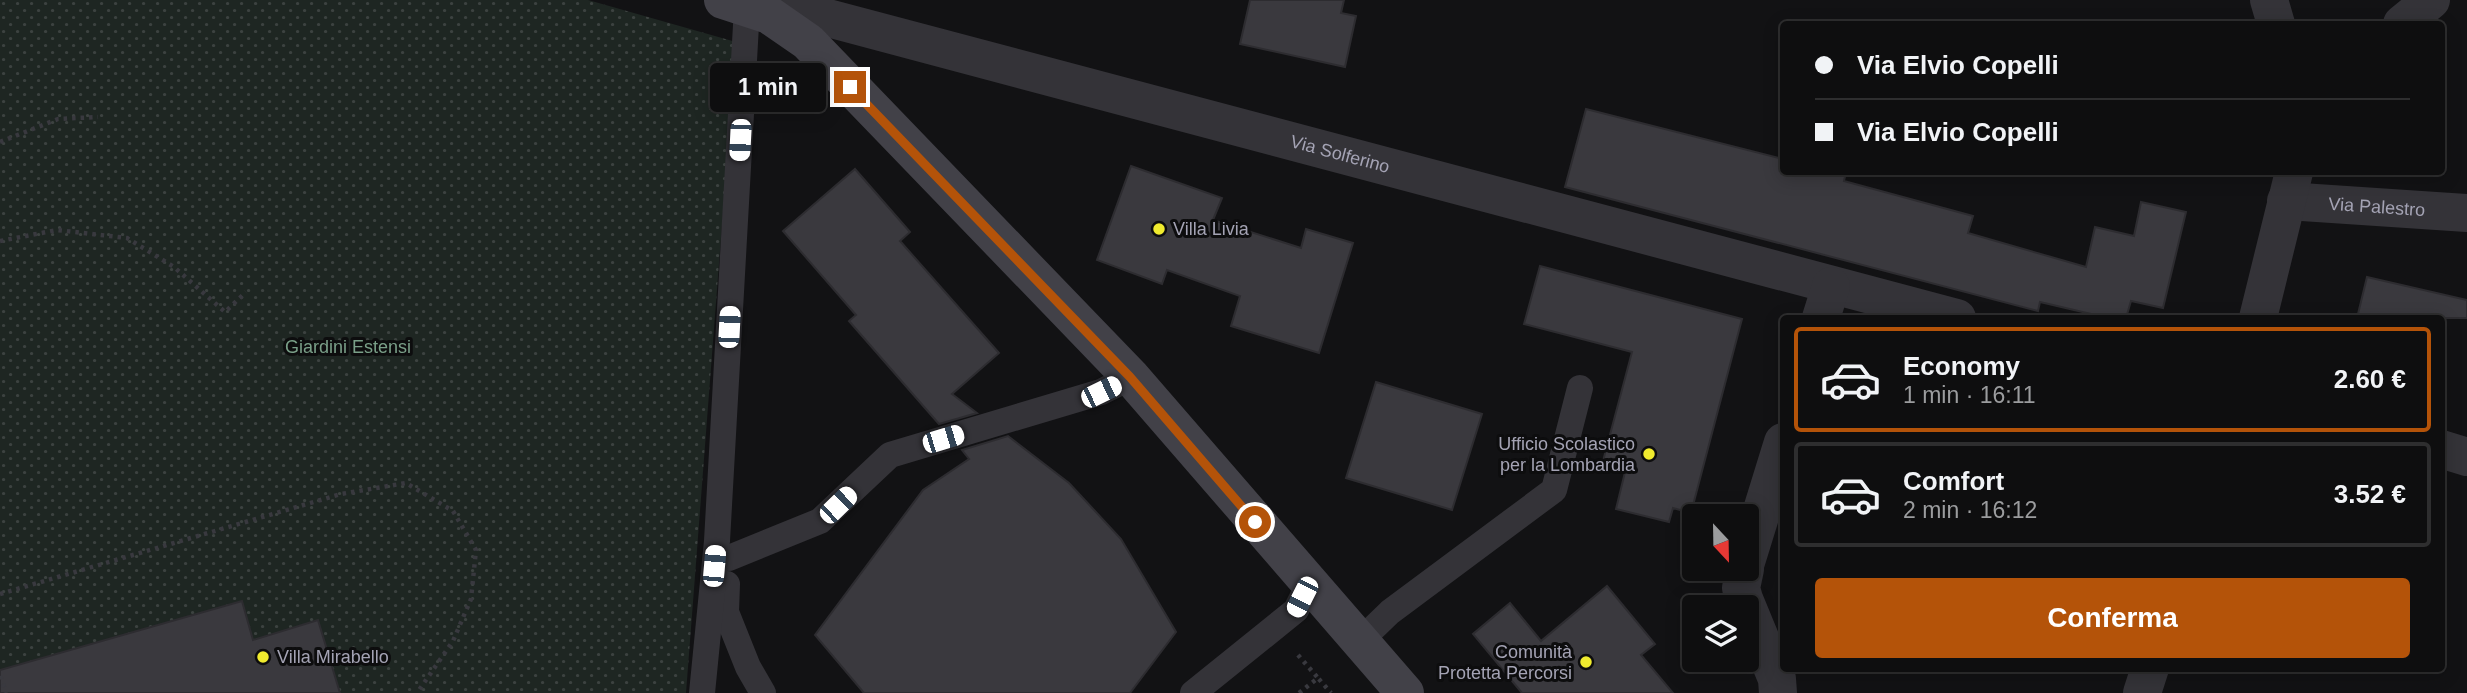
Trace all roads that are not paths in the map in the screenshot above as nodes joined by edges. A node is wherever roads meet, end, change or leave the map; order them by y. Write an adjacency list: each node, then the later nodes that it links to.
1 (2269, 0): 4 (street)
2 (2431, 0): 5 (street)
3 (746, 7): 8 (street, Via Solferino); 11 (main road); 17 (lane)
4 (2275, 21)
5 (2406, 21)
6 (2290, 186): 7 (street, Via Palestro); 10 (street)
7 (2467, 213)
8 (1826, 302): 9 (street, Via Solferino)
9 (1932, 315)
10 (2259, 315)
11 (1130, 377): 17 (lane); 19 (main road)
12 (1580, 388): 20 (lane)
13 (2445, 450): 15 (street)
14 (1780, 452): 16 (street)
15 (2467, 457)
16 (1759, 520)
17 (723, 550): 22 (lane); 23 (lane)
18 (1744, 581): 26 (street)
19 (1309, 584): 20 (main road); 24 (lane)
20 (1360, 641): 25 (main road)
21 (2149, 672): 27 (street)
22 (702, 693)
23 (763, 693)
24 (1193, 693)
25 (1405, 693)
26 (1778, 693)
27 (2141, 693)

